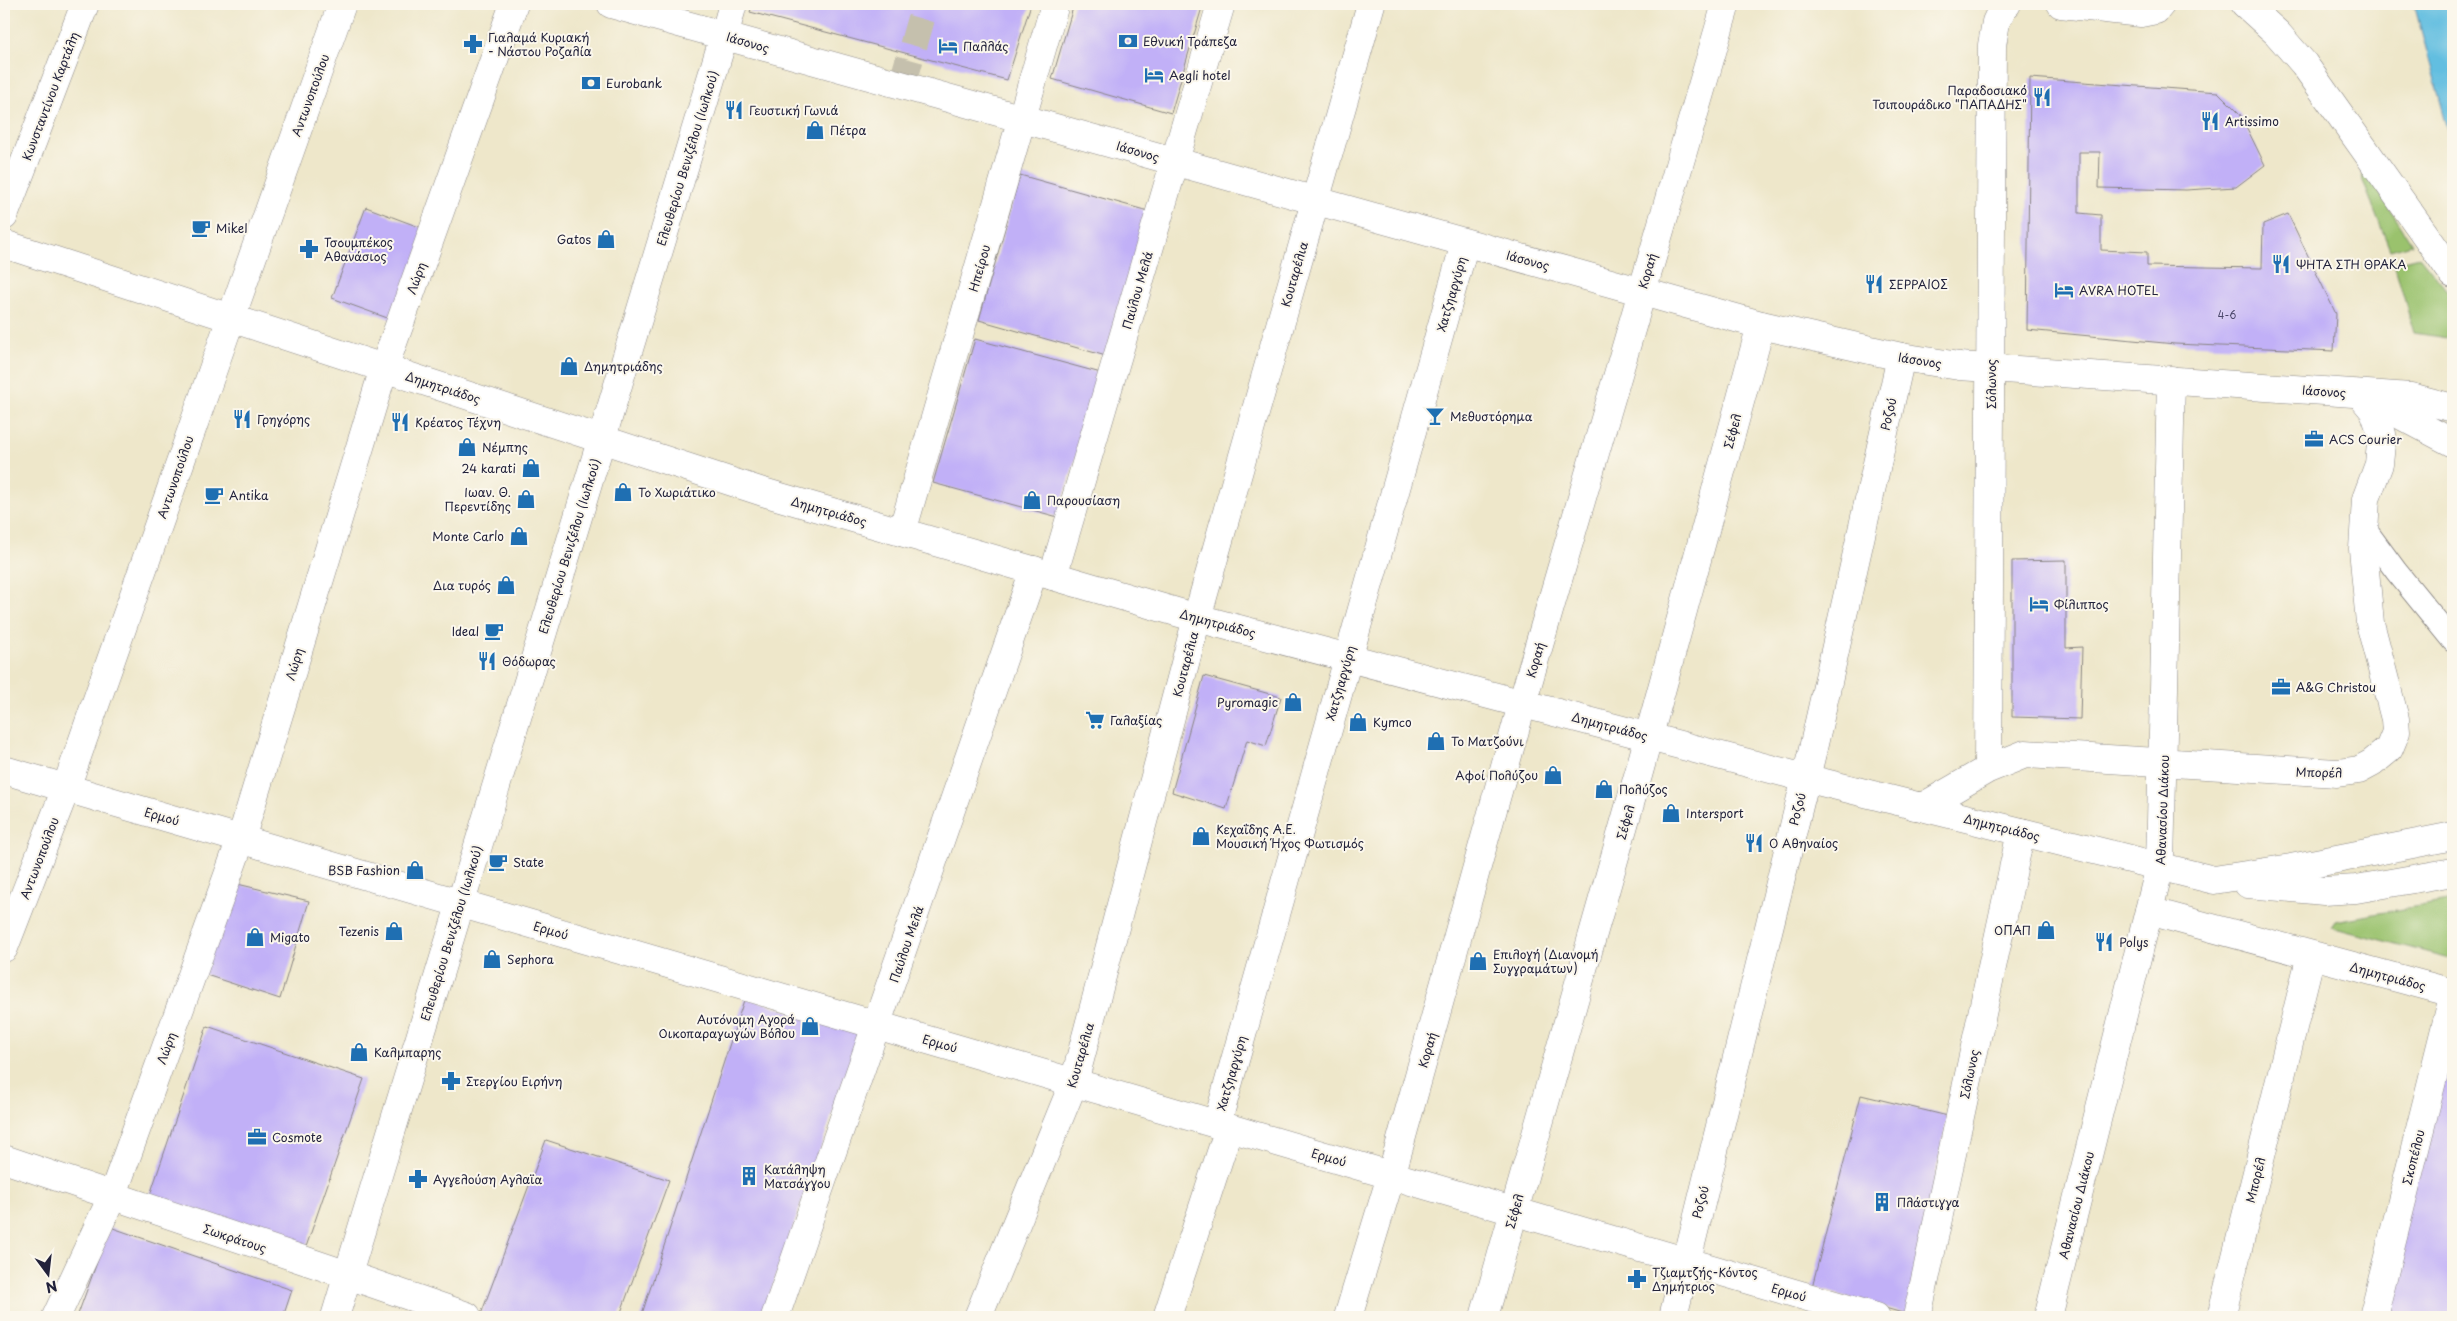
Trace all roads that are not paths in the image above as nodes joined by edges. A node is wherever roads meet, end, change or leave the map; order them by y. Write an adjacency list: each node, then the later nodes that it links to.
1 (85, 4): 18 (street, Κωνσταντίνου Καρτάλη)
2 (342, 4): 23 (street, Αντωνοπούλου)
3 (514, 4): 26 (street, Λώρη)
4 (611, 4): 14 (street, Ιάσονος)
5 (733, 4): 14 (street, Ελευθερίου Βενιζέλου (Ιωλκού))
6 (1055, 4): 15 (street, Ηπείρου)
7 (1221, 4): 16 (street, Παύλου Μελά)
8 (1371, 4): 17 (street, Κουταρέλια)
9 (1726, 4): 22 (street, Κοραή)
10 (2006, 4): 27 (street, Σόλωνος)
11 (2061, 4): 12 (street)
12 (2161, 4)
13 (2245, 4): 21 (street)
14 (724, 36): 15 (street, Ιάσονος); 31 (street, Ελευθερίου Βενιζέλου (Ιωλκού))
15 (1022, 119): 16 (street, Ιάσονος); 34 (street, Ηπείρου)
16 (1175, 162): 17 (street, Ιάσονος); 35 (street, Παύλου Μελά)
17 (1315, 201): 19 (street, Ιάσονος); 36 (street, Κουταρέλια)
18 (4, 216)
19 (1465, 243): 22 (street, Ιάσονος); 38 (street, Χατζηαργύρη)
20 (4, 244): 23 (street, Δημητριάδος)
21 (2453, 274)
22 (1641, 291): 24 (street, Ιάσονος); 39 (street, Κοραή)
23 (231, 318): 26 (street, Δημητριάδος); 45 (street, Αντωνοπούλου)
24 (1761, 325): 25 (street, Ιάσονος); 40 (street, Σέφελ)
25 (1901, 357): 27 (street, Ιάσονος); 44 (street, Ροζού)
26 (384, 368): 31 (street, Δημητριάδος); 49 (street, Λώρη)
27 (1992, 369): 28 (street, Ιάσονος); 42 (street, Σόλωνος)
28 (2171, 380): 29 (street, Ιάσονος); 41 (street, Αθανασίου Διάκου)
29 (2360, 394): 30 (street); 32 (street, Ιάσονος); 33 (street, Μπορέλ)
30 (2453, 408)
31 (601, 439): 34 (street, Δημητριάδος); 53 (street, Ελευθερίου Βενιζέλου (Ιωλκού))
32 (2453, 443)
33 (2363, 526): 37 (lane); 41 (street, Μπορέλ)
34 (902, 532): 35 (street, Δημητριάδος)
35 (1043, 573): 36 (street, Δημητριάδος); 58 (street, Παύλου Μελά)
36 (1197, 618): 38 (street, Δημητριάδος); 59 (street, Κουταρέλια)
37 (2453, 641)
38 (1347, 658): 39 (street, Δημητριάδος); 60 (street, Χατζηαργύρη)
39 (1522, 703): 40 (street, Δημητριάδος); 62 (street, Κοραή)
40 (1649, 736): 44 (street, Δημητριάδος); 64 (street, Σέφελ)
41 (2164, 762): 42 (street, Μπορέλ); 50 (street, Αθανασίου Διάκου)
42 (1988, 769): 46 (street, Μπορέλ)
43 (4, 770): 45 (street, Ερμού)
44 (1805, 778): 46 (street, Δημητριάδος); 65 (street, Ροζού)
45 (66, 788): 49 (street, Ερμού); 55 (street, Αντωνοπούλου)
46 (1915, 806): 47 (street, Δημητριάδος)
47 (2021, 832): 50 (street, Δημητριάδος); 77 (street, Σόλωνος)
48 (2453, 836): 52 (street, Δημητριάδος)
49 (241, 839): 53 (street, Ερμού); 63 (street, Λώρη)
50 (2160, 866): 52 (street, Δημητριάδος); 54 (street, Αθανασίου Διάκου)
51 (2453, 872): 52 (street)
52 (2214, 880)
53 (460, 903): 58 (street, Ερμού); 66 (street, Ελευθερίου Βενιζέλου (Ιωλκού))
54 (2149, 911): 56 (street, Δημητριάδος); 78 (street, Αθανασίου Διάκου)
55 (4, 948)
56 (2311, 955): 57 (street, Δημητριάδος); 79 (street, Μπορέλ)
57 (2453, 995): 80 (street, Σκοπέλου)
58 (878, 1025): 59 (street, Ερμού); 70 (street, Παύλου Μελά)
59 (1074, 1082): 60 (street, Ερμού); 71 (street, Κουταρέλια)
60 (1223, 1126): 62 (street, Ερμού); 72 (street, Χατζηαργύρη)
61 (4, 1159): 63 (street, Σωκράτους)
62 (1392, 1176): 64 (street, Ερμού); 73 (street, Κοραή)
63 (112, 1197): 66 (street, Σωκράτους); 68 (street, Λώρη)
64 (1514, 1211): 65 (street, Ερμού); 74 (street, Σέφελ)
65 (1686, 1262): 75 (street, Ροζού); 76 (street, Ερμού)
66 (348, 1275): 67 (street, Σωκράτους); 69 (street, Ελευθερίου Βενιζέλου (Ιωλκού))
67 (467, 1316)
68 (56, 1317)
69 (335, 1317)
70 (775, 1317)
71 (978, 1317)
72 (1168, 1317)
73 (1348, 1317)
74 (1484, 1317)
75 (1673, 1317)
76 (1876, 1317)
77 (1917, 1317)
78 (2048, 1317)
79 (2221, 1317)
80 (2373, 1317)

